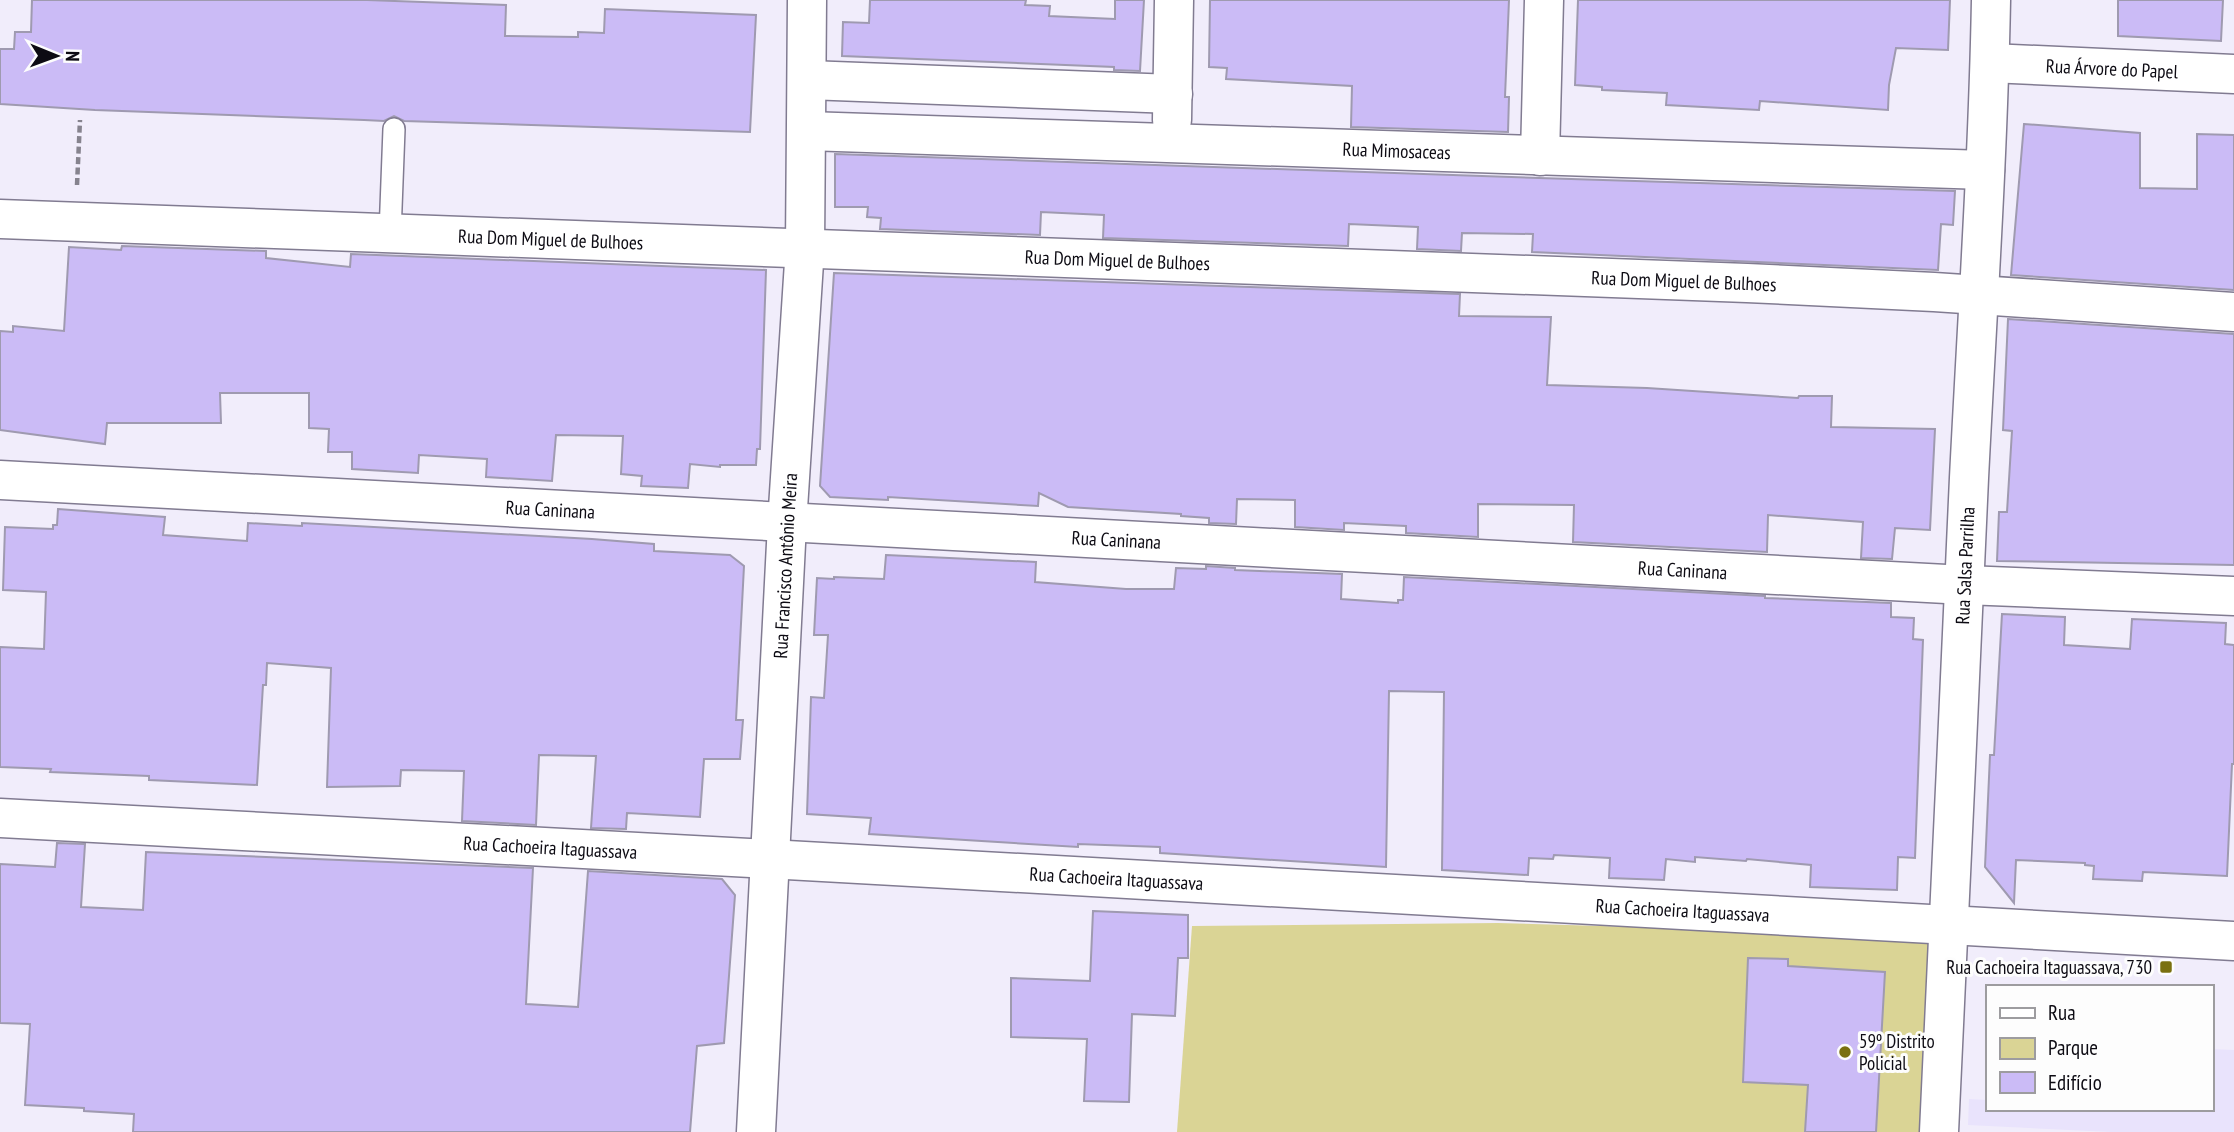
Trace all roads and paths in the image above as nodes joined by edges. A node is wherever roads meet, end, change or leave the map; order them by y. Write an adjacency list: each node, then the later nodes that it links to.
1 (807, 0): 7 (street, Rua Francisco Antônio Meira)
2 (1174, 0): 8 (street)
3 (1544, 0): 13 (street)
4 (1991, 0): 5 (street, Rua Salsa Parrilha)
5 (1990, 63): 6 (street, Rua Árvore do Papel); 14 (street, Rua Salsa Parrilha)
6 (2234, 74)
7 (808, 80): 8 (street); 11 (street, Rua Francisco Antônio Meira)
8 (1173, 94): 12 (street)
9 (80, 120): 16 (path)
10 (394, 129): 17 (lane)
11 (807, 131): 12 (street, Rua Mimosaceas); 18 (street, Rua Francisco Antônio Meira)
12 (1171, 144): 13 (street, Rua Mimosaceas)
13 (1540, 156): 14 (street, Rua Mimosaceas)
14 (1985, 170): 19 (street, Rua Salsa Parrilha)
15 (0, 219): 16 (street, Rua Dom Miguel de Bulhoes)
16 (75, 220): 17 (street, Rua Dom Miguel de Bulhoes)
17 (390, 234): 18 (street, Rua Dom Miguel de Bulhoes)
18 (805, 247): 19 (street, Rua Dom Miguel de Bulhoes); 22 (street, Rua Francisco Antônio Meira)
19 (1980, 296): 20 (street, Rua Dom Miguel de Bulhoes); 23 (street, Rua Salsa Parrilha)
20 (2234, 312)
21 (0, 480): 22 (street, Rua Caninana)
22 (787, 524): 23 (street, Rua Caninana); 26 (street, Rua Francisco Antônio Meira)
23 (1965, 585): 24 (street, Rua Caninana); 27 (street, Rua Salsa Parrilha)
24 (2234, 596)
25 (0, 818): 26 (street, Rua Cachoeira Itaguassava)
26 (769, 859): 27 (street, Rua Cachoeira Itaguassava); 29 (street, Rua Francisco Antônio Meira)
27 (1951, 925): 28 (street, Rua Cachoeira Itaguassava); 30 (street, Rua Salsa Parrilha)
28 (2234, 941)
29 (756, 1132)
30 (1939, 1132)

